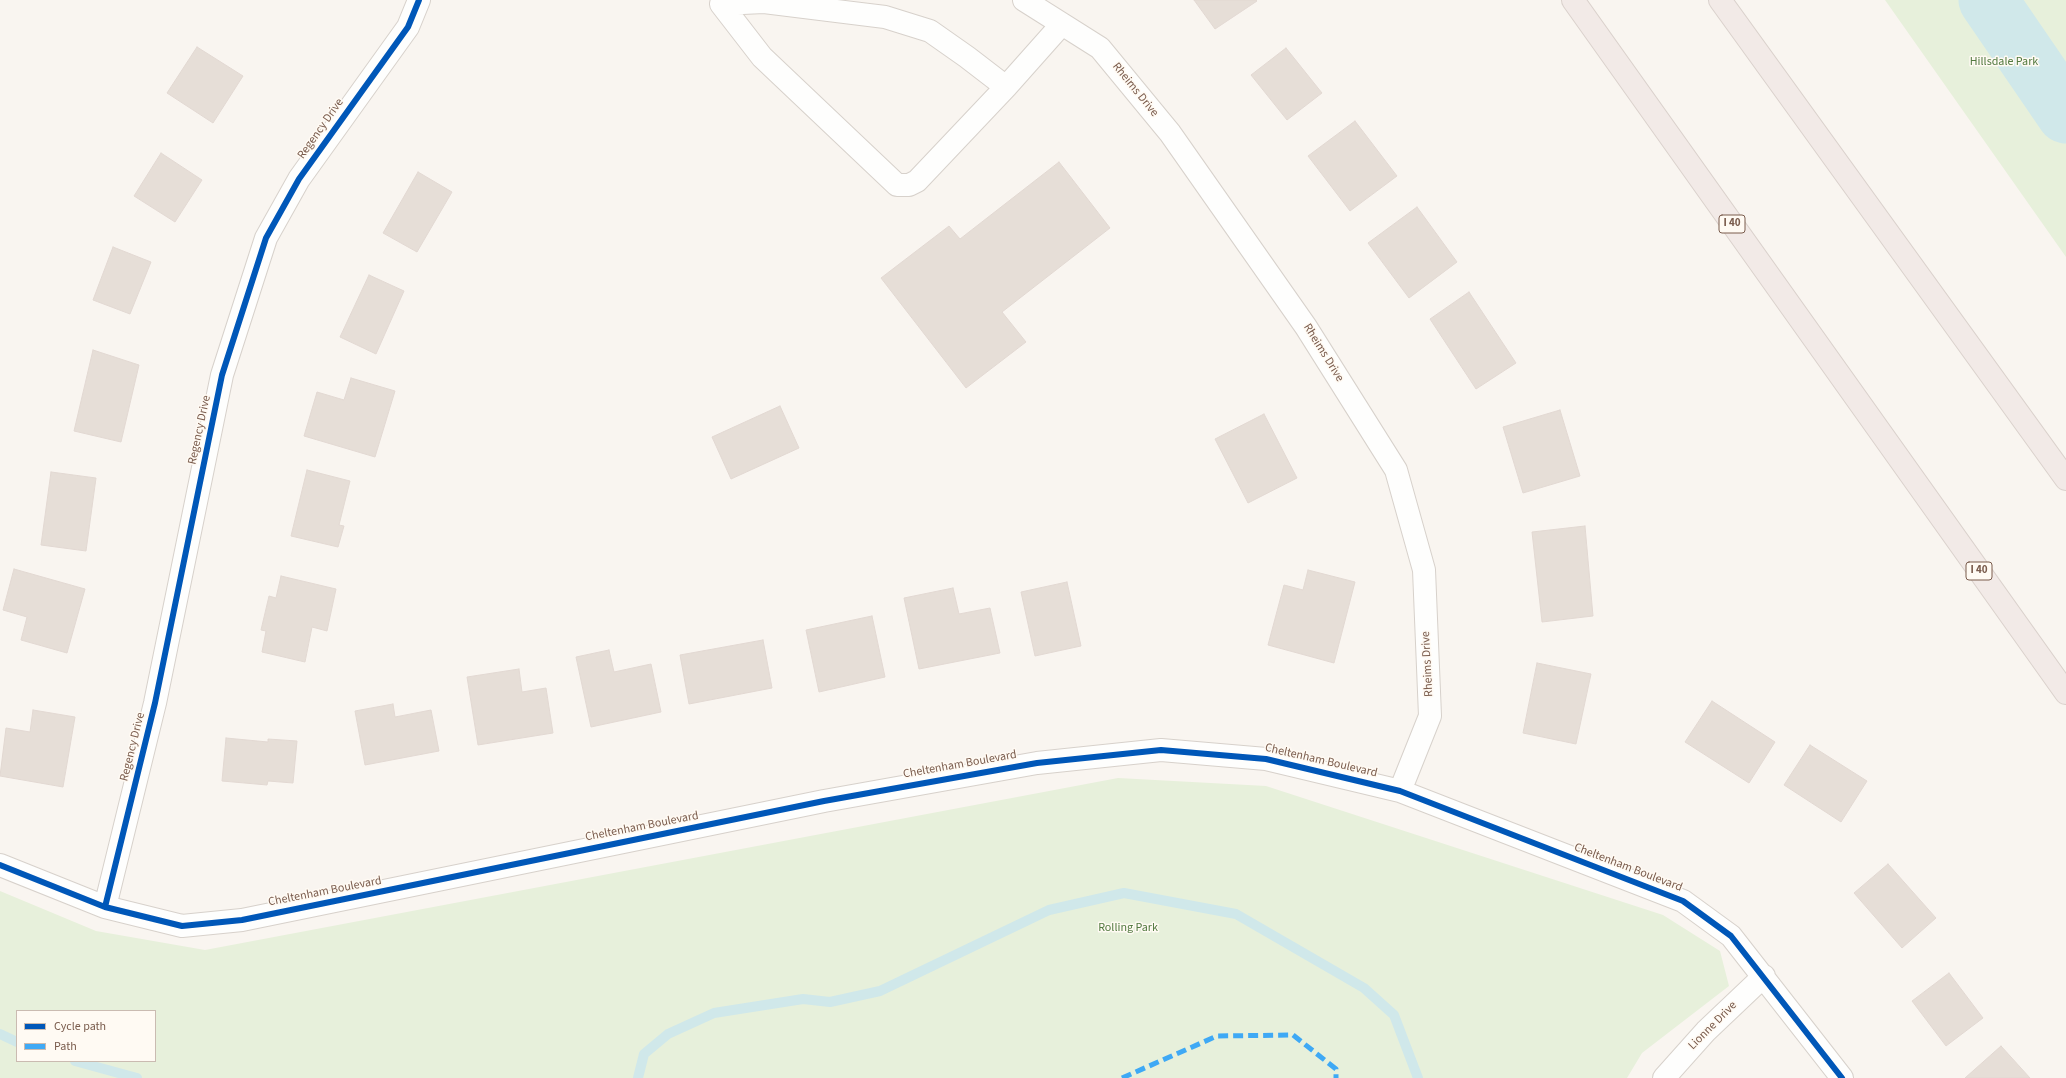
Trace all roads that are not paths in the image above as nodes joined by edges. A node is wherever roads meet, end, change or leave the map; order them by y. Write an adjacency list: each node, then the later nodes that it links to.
1 (419, 0): 12 (street, Regency Drive)
2 (1024, 0): 6 (street, Rheims Drive)
3 (1573, 0): 9 (highway, I 40)
4 (1720, 0): 8 (highway)
5 (720, 2): 7 (street); 7 (street)
6 (1062, 24): 7 (street); 10 (street, Rheims Drive)
7 (1006, 87)
8 (2066, 479)
9 (2066, 693)
10 (1400, 791): 12 (street, Cheltenham Boulevard); 13 (street, Cheltenham Boulevard)
11 (0, 865): 12 (street, Cheltenham Boulevard)
12 (105, 907)
13 (1764, 976): 14 (street, Lionne Drive); 15 (street, Cheltenham Boulevard)
14 (1664, 1078)
15 (1842, 1078)

